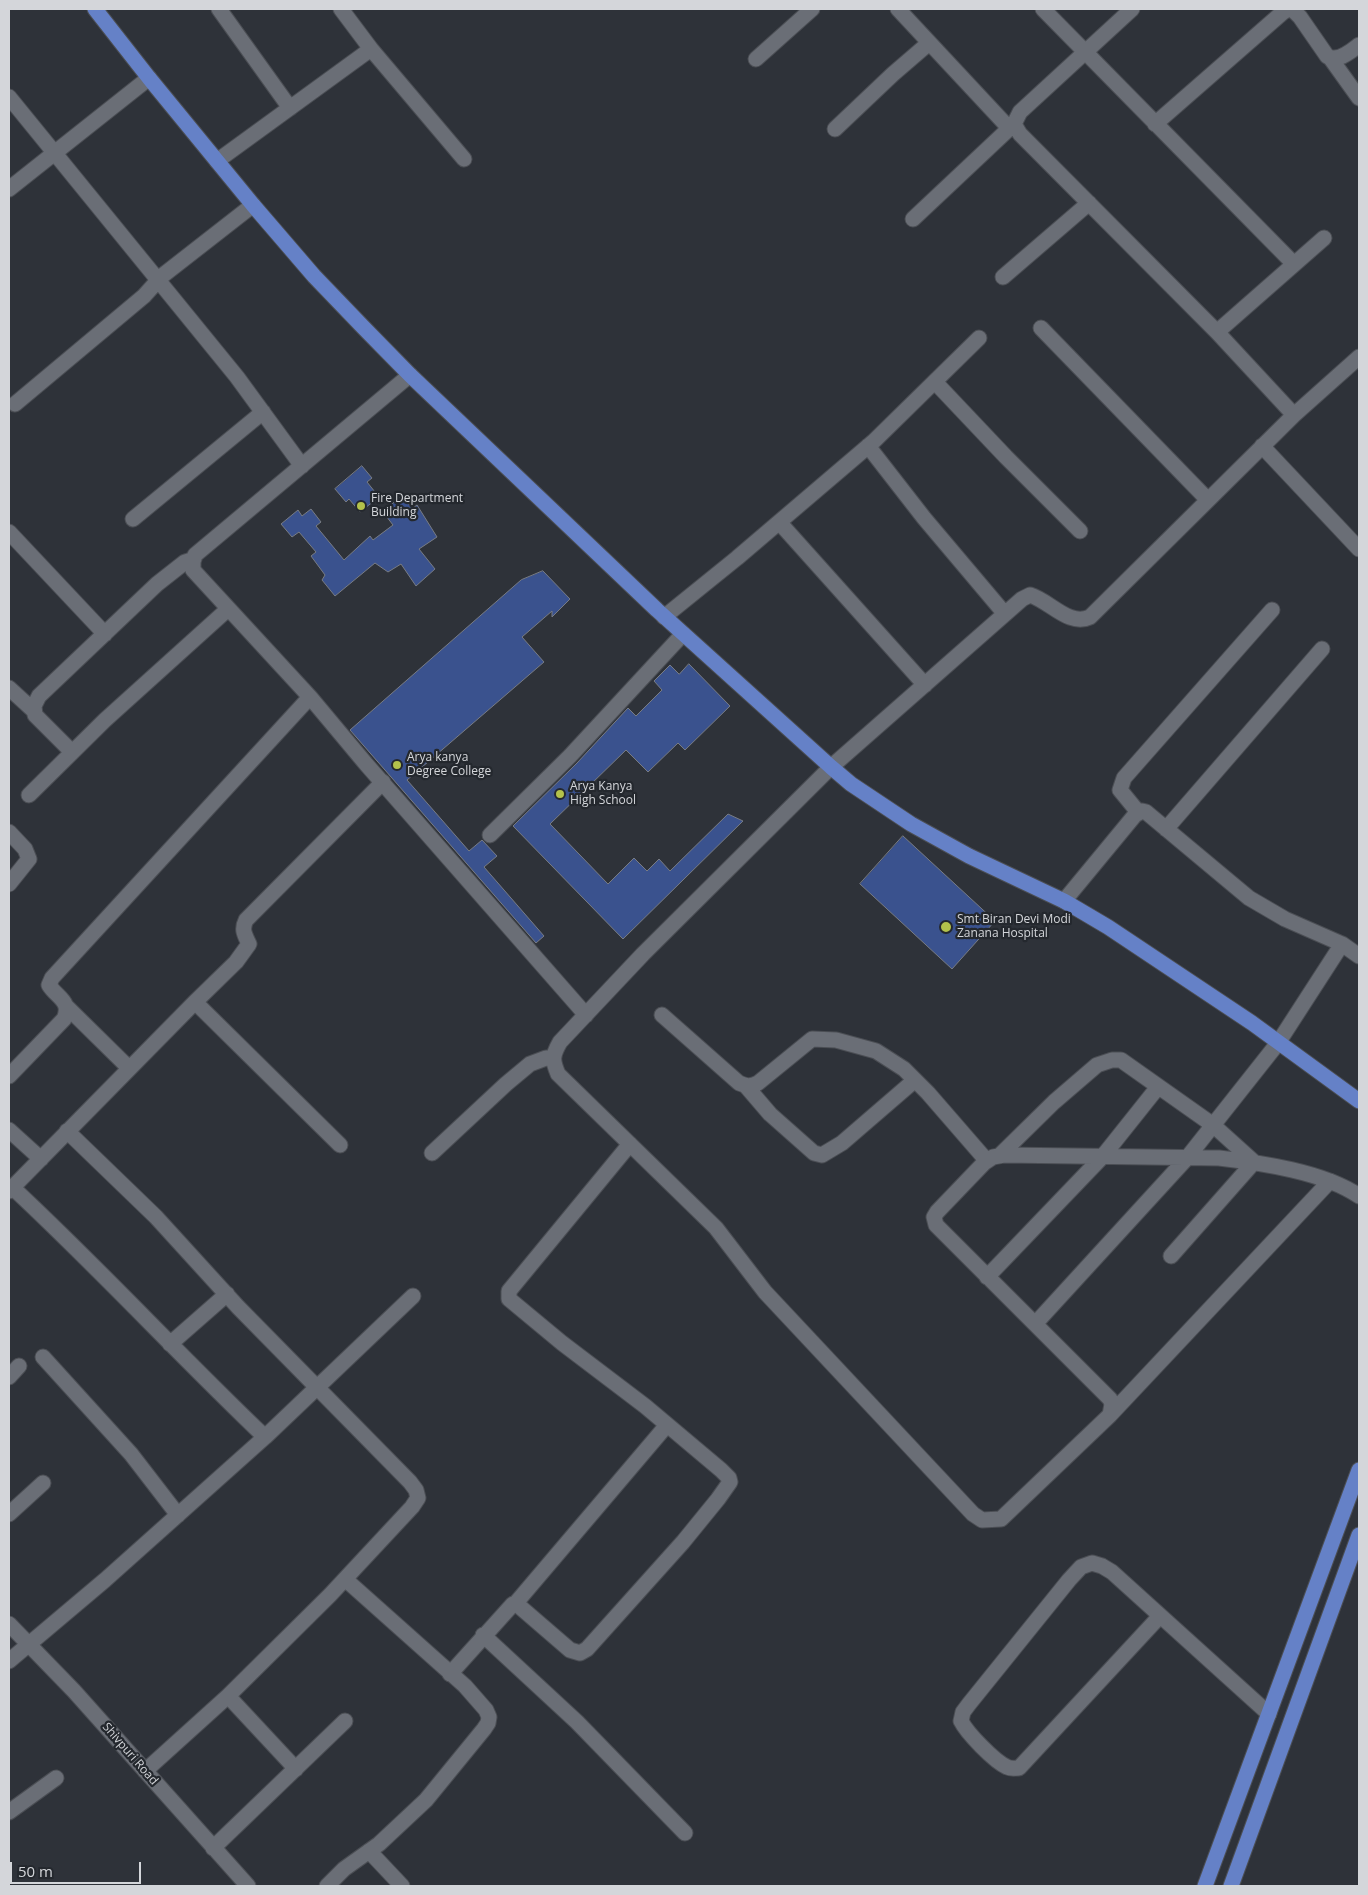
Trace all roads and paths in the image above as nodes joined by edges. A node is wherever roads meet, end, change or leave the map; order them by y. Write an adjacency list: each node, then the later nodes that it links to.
1 (95, 9): 15 (main road)
2 (219, 9): 18 (street)
3 (341, 9): 11 (street)
4 (812, 9): 13 (street)
5 (898, 9): 9 (street)
6 (1043, 9): 12 (street)
7 (1132, 9): 12 (street)
8 (1290, 9): 14 (street); 19 (street)
9 (929, 43): 20 (street); 21 (street)
10 (1359, 45): 14 (street)
11 (371, 49): 18 (street); 23 (street)
12 (1085, 53): 19 (street); 20 (street)
13 (756, 59)
14 (1331, 59): 17 (street)
15 (149, 78): 22 (street); 24 (main road)
16 (9, 96): 22 (street)
17 (1359, 98)
18 (290, 108): 24 (street)
19 (1155, 124): 30 (street)
20 (1012, 126): 26 (street); 28 (street)
21 (836, 129)
22 (54, 153): 25 (street); 32 (street)
23 (464, 159)
24 (217, 161): 27 (main road)
25 (9, 189)
26 (1089, 203): 31 (street); 34 (street)
27 (253, 205): 32 (street); 37 (main road)
28 (913, 219)
29 (1324, 238): 30 (street)
30 (1294, 264): 34 (street)
31 (1004, 277)
32 (159, 280): 39 (street); 40 (street)
33 (1040, 328): 45 (street)
34 (1217, 332): 41 (street)
35 (979, 338): 38 (street)
36 (1359, 357): 41 (street)
37 (410, 375): 44 (street); 55 (main road)
38 (935, 382): 42 (street); 48 (street)
39 (15, 404)
40 (263, 412): 44 (street); 46 (street)
41 (1294, 415): 43 (street)
42 (868, 446): 47 (street); 54 (street)
43 (1262, 446): 45 (street); 50 (street)
44 (302, 466): 51 (street)
45 (1208, 500): 54 (street)
46 (133, 519)
47 (779, 522): 55 (street); 59 (street)
48 (1080, 531)
49 (9, 532): 56 (street)
50 (1359, 549)
51 (194, 559): 52 (street); 56 (street)
52 (228, 609): 61 (street); 63 (street)
53 (1272, 610): 67 (street)
54 (1005, 614): 59 (street)
55 (664, 617): 57 (main road)
56 (105, 634): 62 (street)
57 (683, 634): 64 (main road); 70 (street)
58 (1322, 649): 68 (street)
59 (925, 685): 64 (street)
60 (9, 688): 62 (street)
61 (310, 697): 65 (street); 76 (street)
62 (33, 710): 63 (street)
63 (72, 752): 66 (street)
64 (831, 767): 72 (main road); 77 (street)
65 (382, 782): 75 (street); 77 (street)
66 (29, 795)
67 (1138, 812): 68 (street); 72 (street)
68 (1166, 829): 73 (street)
69 (9, 832): 71 (street)
70 (490, 835)
71 (9, 884)
72 (1064, 901): 79 (main road)
73 (1342, 944): 74 (street); 79 (street)
74 (1359, 956)
75 (195, 1002): 81 (street); 91 (street)
76 (66, 1006): 81 (street); 82 (street)
77 (586, 1014): 80 (street)
78 (662, 1015): 84 (street)
79 (1278, 1043): 86 (main road); 87 (street)
80 (553, 1058): 90 (street); 92 (street)
81 (129, 1068): 89 (street)
82 (9, 1076)
83 (915, 1080): 84 (street); 84 (street); 95 (street)
84 (746, 1086)
85 (1158, 1087): 87 (street); 93 (street); 95 (street)
86 (1359, 1101)
87 (1213, 1125): 96 (street); 97 (street)
88 (9, 1130): 94 (street)
89 (67, 1131): 94 (street); 103 (street)
90 (630, 1144): 109 (street); 110 (street)
91 (340, 1145)
92 (432, 1153)
93 (1103, 1156): 95 (street); 96 (street); 102 (street)
94 (41, 1158): 99 (street)
95 (993, 1158): 102 (street)
96 (1187, 1158): 97 (street); 105 (street)
97 (1254, 1162): 98 (street); 101 (street)
98 (1330, 1181): 100 (street); 109 (street)
99 (11, 1190): 106 (street)
100 (1359, 1196)
101 (1171, 1256)
102 (987, 1277): 105 (street)
103 (227, 1294): 106 (street); 108 (street)
104 (412, 1296): 108 (street)
105 (1035, 1324): 109 (street)
106 (170, 1344): 111 (street)
107 (43, 1357): 115 (street)
108 (318, 1388): 111 (street); 117 (street)
109 (1110, 1415)
110 (667, 1425): 118 (street); 118 (street)
111 (265, 1437): 115 (street)
112 (1359, 1470): 126 (main road)
113 (42, 1482): 114 (street)
114 (9, 1514)
115 (178, 1515): 122 (street)
116 (1359, 1535): 139 (main road)
117 (345, 1579): 124 (street); 125 (street)
118 (515, 1604): 121 (street)
119 (1160, 1616): 119 (street); 126 (street)
120 (9, 1624): 122 (street, Shivpuri Road)
121 (483, 1635): 124 (street); 132 (street)
122 (29, 1645): 123 (street); 129 (street, Shivpuri Road)
123 (9, 1661)
124 (450, 1674): 134 (street)
125 (228, 1696): 128 (street); 129 (street)
126 (1269, 1714): 138 (main road)
127 (345, 1721): 128 (street)
128 (296, 1768): 133 (street)
129 (145, 1772): 133 (street, Shivpuri Road)
130 (56, 1778): 131 (street)
131 (9, 1812)
132 (685, 1833)
133 (213, 1848): 135 (street, Shivpuri Road)
134 (369, 1851): 136 (street); 137 (street)
135 (248, 1886)
136 (327, 1886)
137 (402, 1886)
138 (1205, 1886)
139 (1231, 1886)

